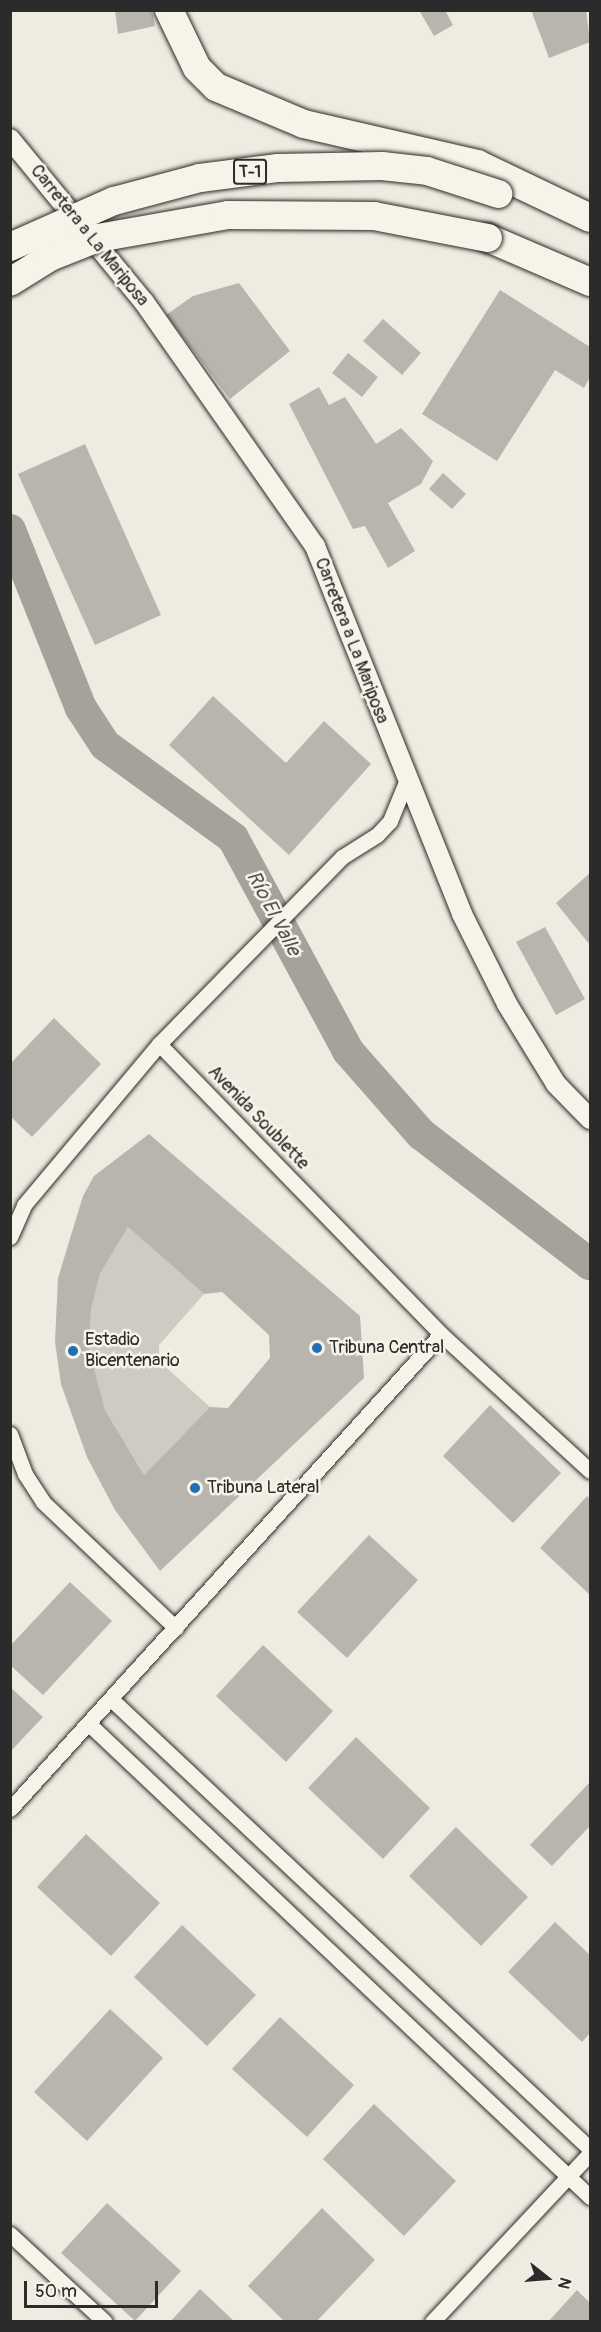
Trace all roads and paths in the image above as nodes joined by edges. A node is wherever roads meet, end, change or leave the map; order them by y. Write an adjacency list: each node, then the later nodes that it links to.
1 (169, 10): 3 (highway)
2 (10, 139): 8 (street, Carretera a La Mariposa)
3 (591, 218)
4 (591, 235): 5 (highway, T-1, bridge)
5 (10, 247)
6 (10, 282): 7 (highway, bridge)
7 (591, 282)
8 (406, 782): 9 (street); 10 (street, Carretera a La Mariposa)
9 (159, 1044): 11 (street); 12 (street, Avenida Soublette)
10 (591, 1119)
11 (10, 1237)
12 (441, 1334): 14 (street, Avenida Soublette); 15 (street)
13 (10, 1434): 15 (street)
14 (591, 1471)
15 (176, 1628): 16 (street)
16 (111, 1699): 17 (street); 19 (street)
17 (89, 1724): 18 (street); 20 (street)
18 (10, 1809)
19 (591, 2151): 20 (street)
20 (568, 2176): 21 (street); 24 (street)
21 (591, 2197)
22 (10, 2234): 23 (street)
23 (105, 2322)
24 (432, 2322)

